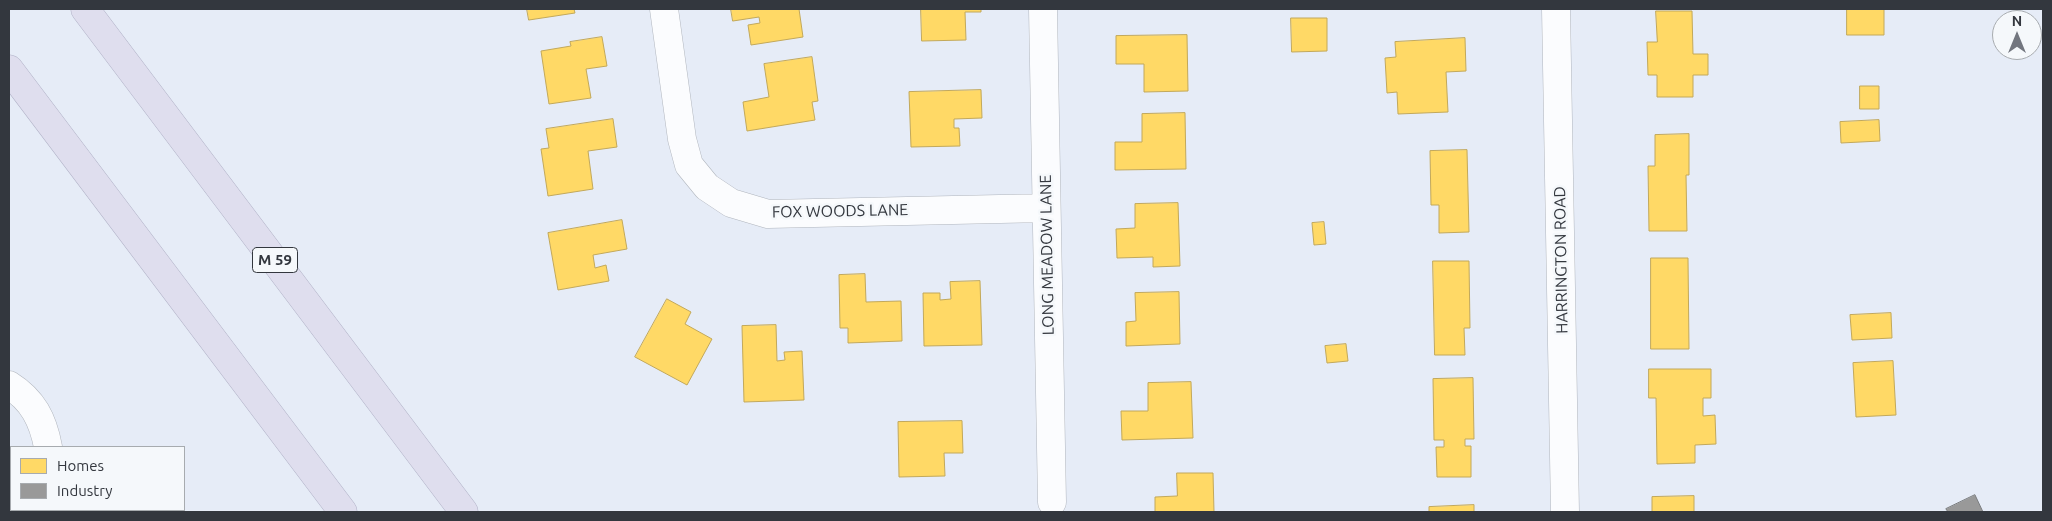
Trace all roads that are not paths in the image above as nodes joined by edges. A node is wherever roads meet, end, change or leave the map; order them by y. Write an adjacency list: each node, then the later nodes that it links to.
1 (85, 9): 11 (highway, M 59)
2 (664, 9): 6 (street, FOX WOODS LANE)
3 (1043, 9): 6 (street, LONG MEADOW LANE)
4 (1556, 9): 12 (street, HARRINGTON ROAD)
5 (9, 69): 10 (highway)
6 (1046, 208): 9 (street, LONG MEADOW LANE)
7 (9, 385): 8 (street)
8 (48, 446)
9 (1052, 502)
10 (343, 512)
11 (464, 512)
12 (1565, 512)

